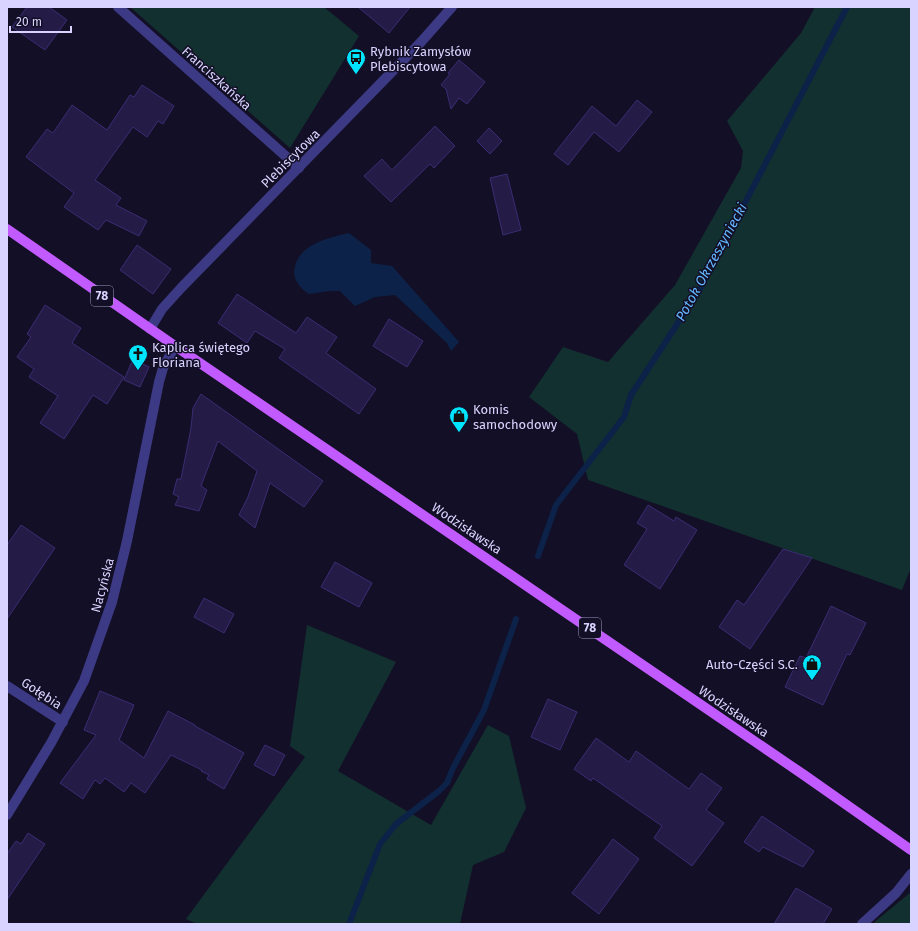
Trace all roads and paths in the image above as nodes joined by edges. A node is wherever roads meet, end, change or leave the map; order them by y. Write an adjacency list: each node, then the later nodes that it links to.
1 (118, 7): 3 (street, Franciszkańska)
2 (452, 7): 3 (street, Plebiscytowa)
3 (299, 168): 5 (street, Plebiscytowa)
4 (7, 229): 5 (main road, Wodzisławska / 78)
5 (150, 329): 6 (main road, Wodzisławska / 78)
6 (174, 346): 8 (street, Nacyńska); 10 (main road, Wodzisławska / 78)
7 (7, 686): 8 (street, Gołębia)
8 (63, 722): 9 (street, Nacyńska)
9 (7, 815)
10 (911, 850)
11 (911, 874): 12 (street)
12 (862, 924)

